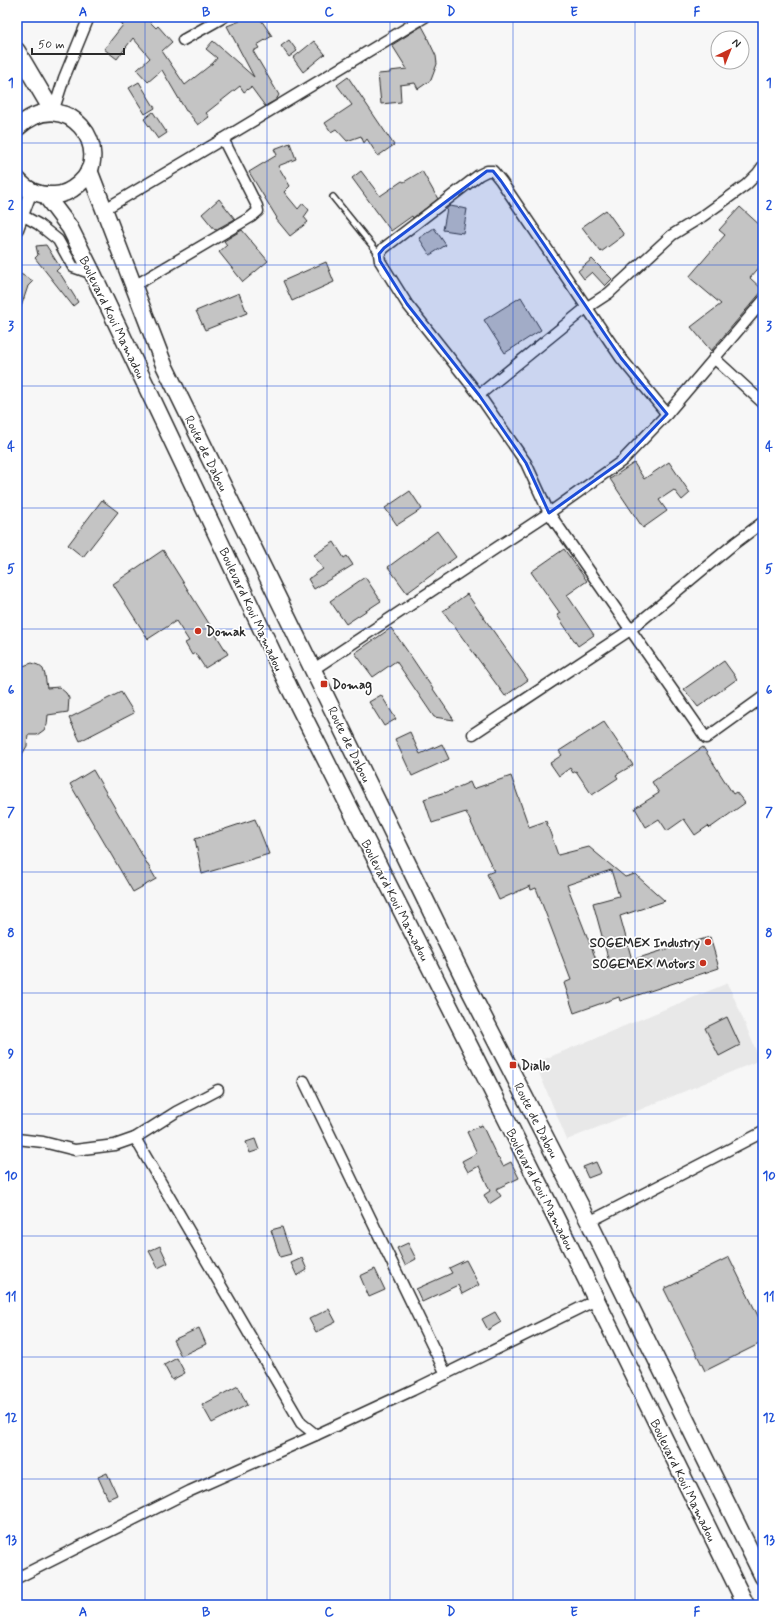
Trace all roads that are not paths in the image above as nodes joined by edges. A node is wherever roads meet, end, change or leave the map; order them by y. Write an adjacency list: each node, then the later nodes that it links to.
1 (89, 17): 6 (street)
2 (224, 17): 4 (street)
3 (425, 17): 8 (street)
4 (183, 40)
5 (17, 51): 6 (main road)
6 (53, 112): 7 (main road); 10 (main road)
7 (17, 128)
8 (223, 139): 14 (street); 19 (street)
9 (763, 166): 21 (street)
10 (89, 170): 12 (main road); 14 (main road, Route de Dabou)
11 (17, 179): 12 (main road, Boulevard Koui Mamadou)
12 (38, 194): 15 (street); 18 (main road, Boulevard Koui Mamadou)
13 (333, 197): 17 (lane)
14 (105, 209): 19 (main road, Route de Dabou)
15 (22, 215): 16 (street); 18 (street)
16 (17, 229)
17 (379, 254): 21 (street); 23 (street)
18 (93, 274): 38 (main road, Boulevard Koui Mamadou)
19 (134, 286): 29 (main road, Route de Dabou)
20 (763, 301): 22 (street)
21 (586, 308): 23 (street); 25 (street)
22 (714, 358): 24 (street); 25 (street)
23 (479, 395): 26 (street)
24 (763, 403)
25 (667, 414): 26 (street)
26 (549, 513): 28 (street); 29 (street)
27 (763, 522): 28 (street)
28 (630, 630): 30 (street); 31 (street)
29 (314, 669): 37 (main road, Route de Dabou)
30 (763, 697)
31 (472, 734)
32 (304, 1081): 39 (street)
33 (218, 1090): 35 (street)
34 (763, 1132): 37 (street)
35 (135, 1138): 36 (street); 40 (street)
36 (17, 1139)
37 (589, 1222): 41 (main road)
38 (596, 1300): 39 (street); 43 (main road, Boulevard Koui Mamadou)
39 (446, 1374): 40 (street)
40 (316, 1435): 42 (street)
41 (763, 1577)
42 (17, 1578)
43 (746, 1605)

